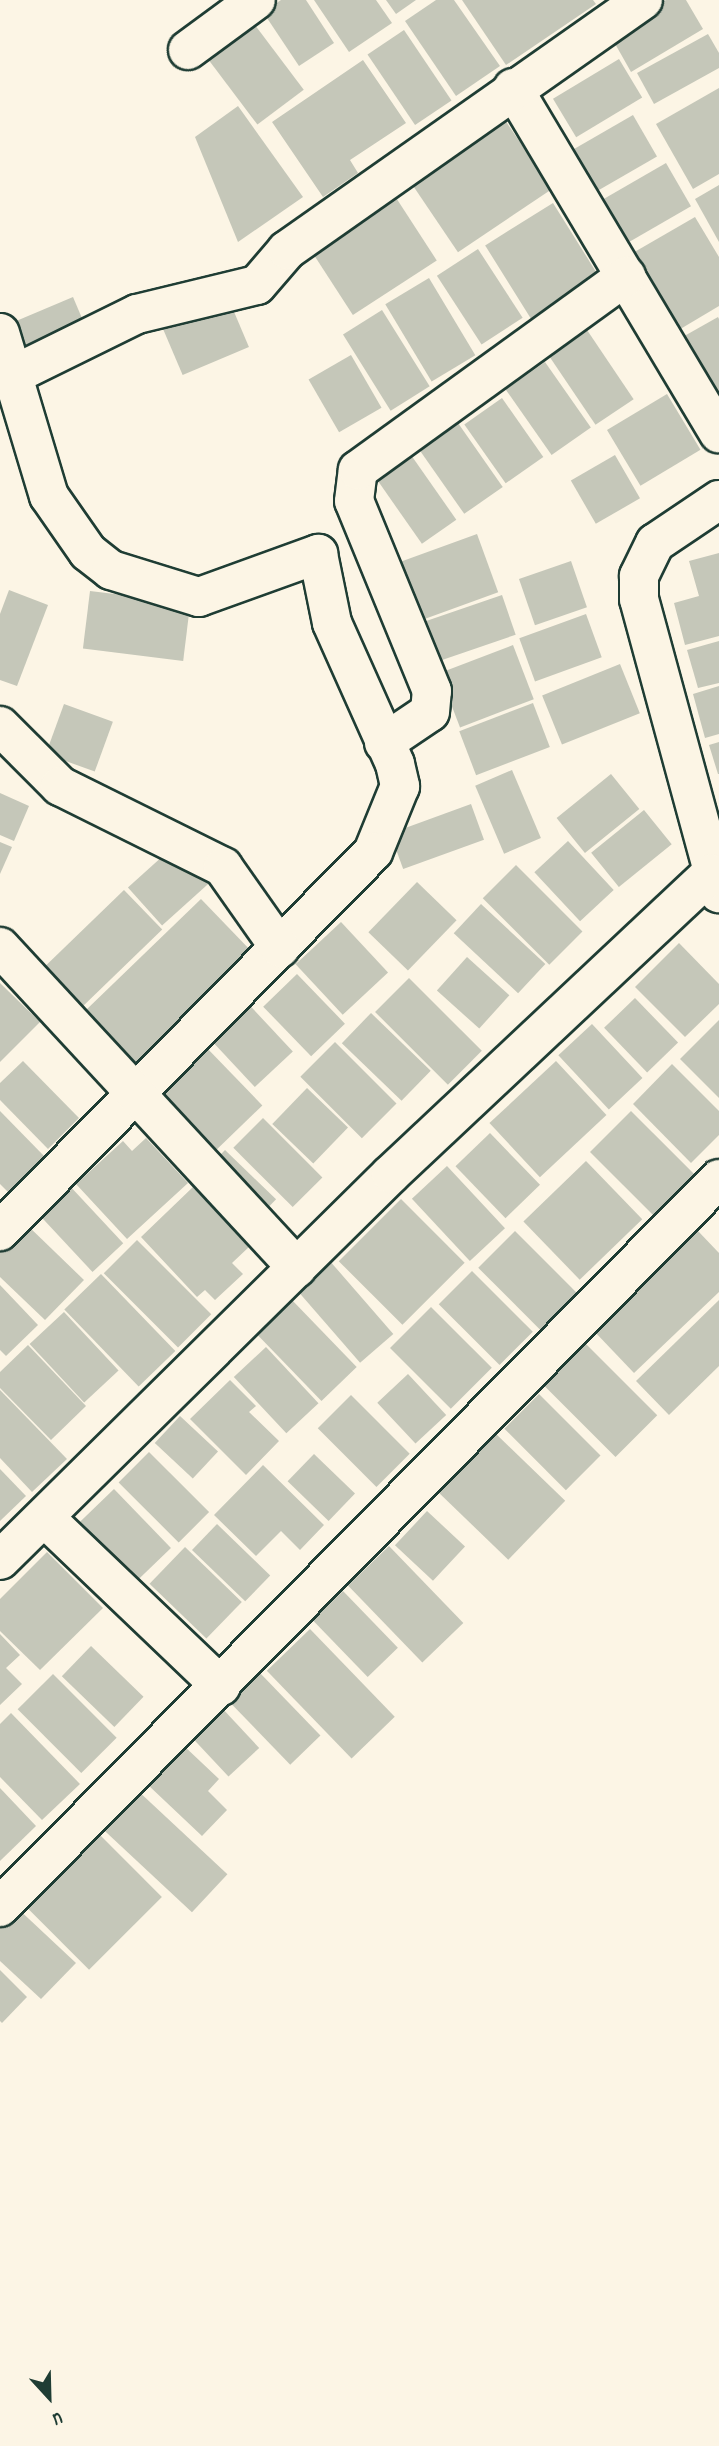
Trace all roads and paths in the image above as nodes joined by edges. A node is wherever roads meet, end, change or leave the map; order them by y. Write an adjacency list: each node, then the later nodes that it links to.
1 (256, 0): 3 (street)
2 (643, 0): 4 (street)
3 (188, 50)
4 (513, 88): 5 (street); 7 (street)
5 (626, 276): 8 (street); 10 (street)
6 (0, 332): 7 (street)
7 (13, 375): 11 (street)
8 (719, 433)
9 (719, 500): 14 (street)
10 (387, 591): 11 (street); 13 (street)
11 (332, 623): 13 (street)
12 (0, 726): 16 (street)
13 (384, 743): 16 (street)
14 (715, 883): 20 (street)
15 (0, 947): 17 (street)
16 (280, 948): 17 (street)
17 (136, 1096): 19 (street); 20 (street)
18 (719, 1179): 23 (street)
19 (0, 1231)
20 (296, 1268): 21 (street)
21 (46, 1519): 22 (street); 23 (street)
22 (0, 1560)
23 (221, 1686): 24 (street)
24 (0, 1907)

